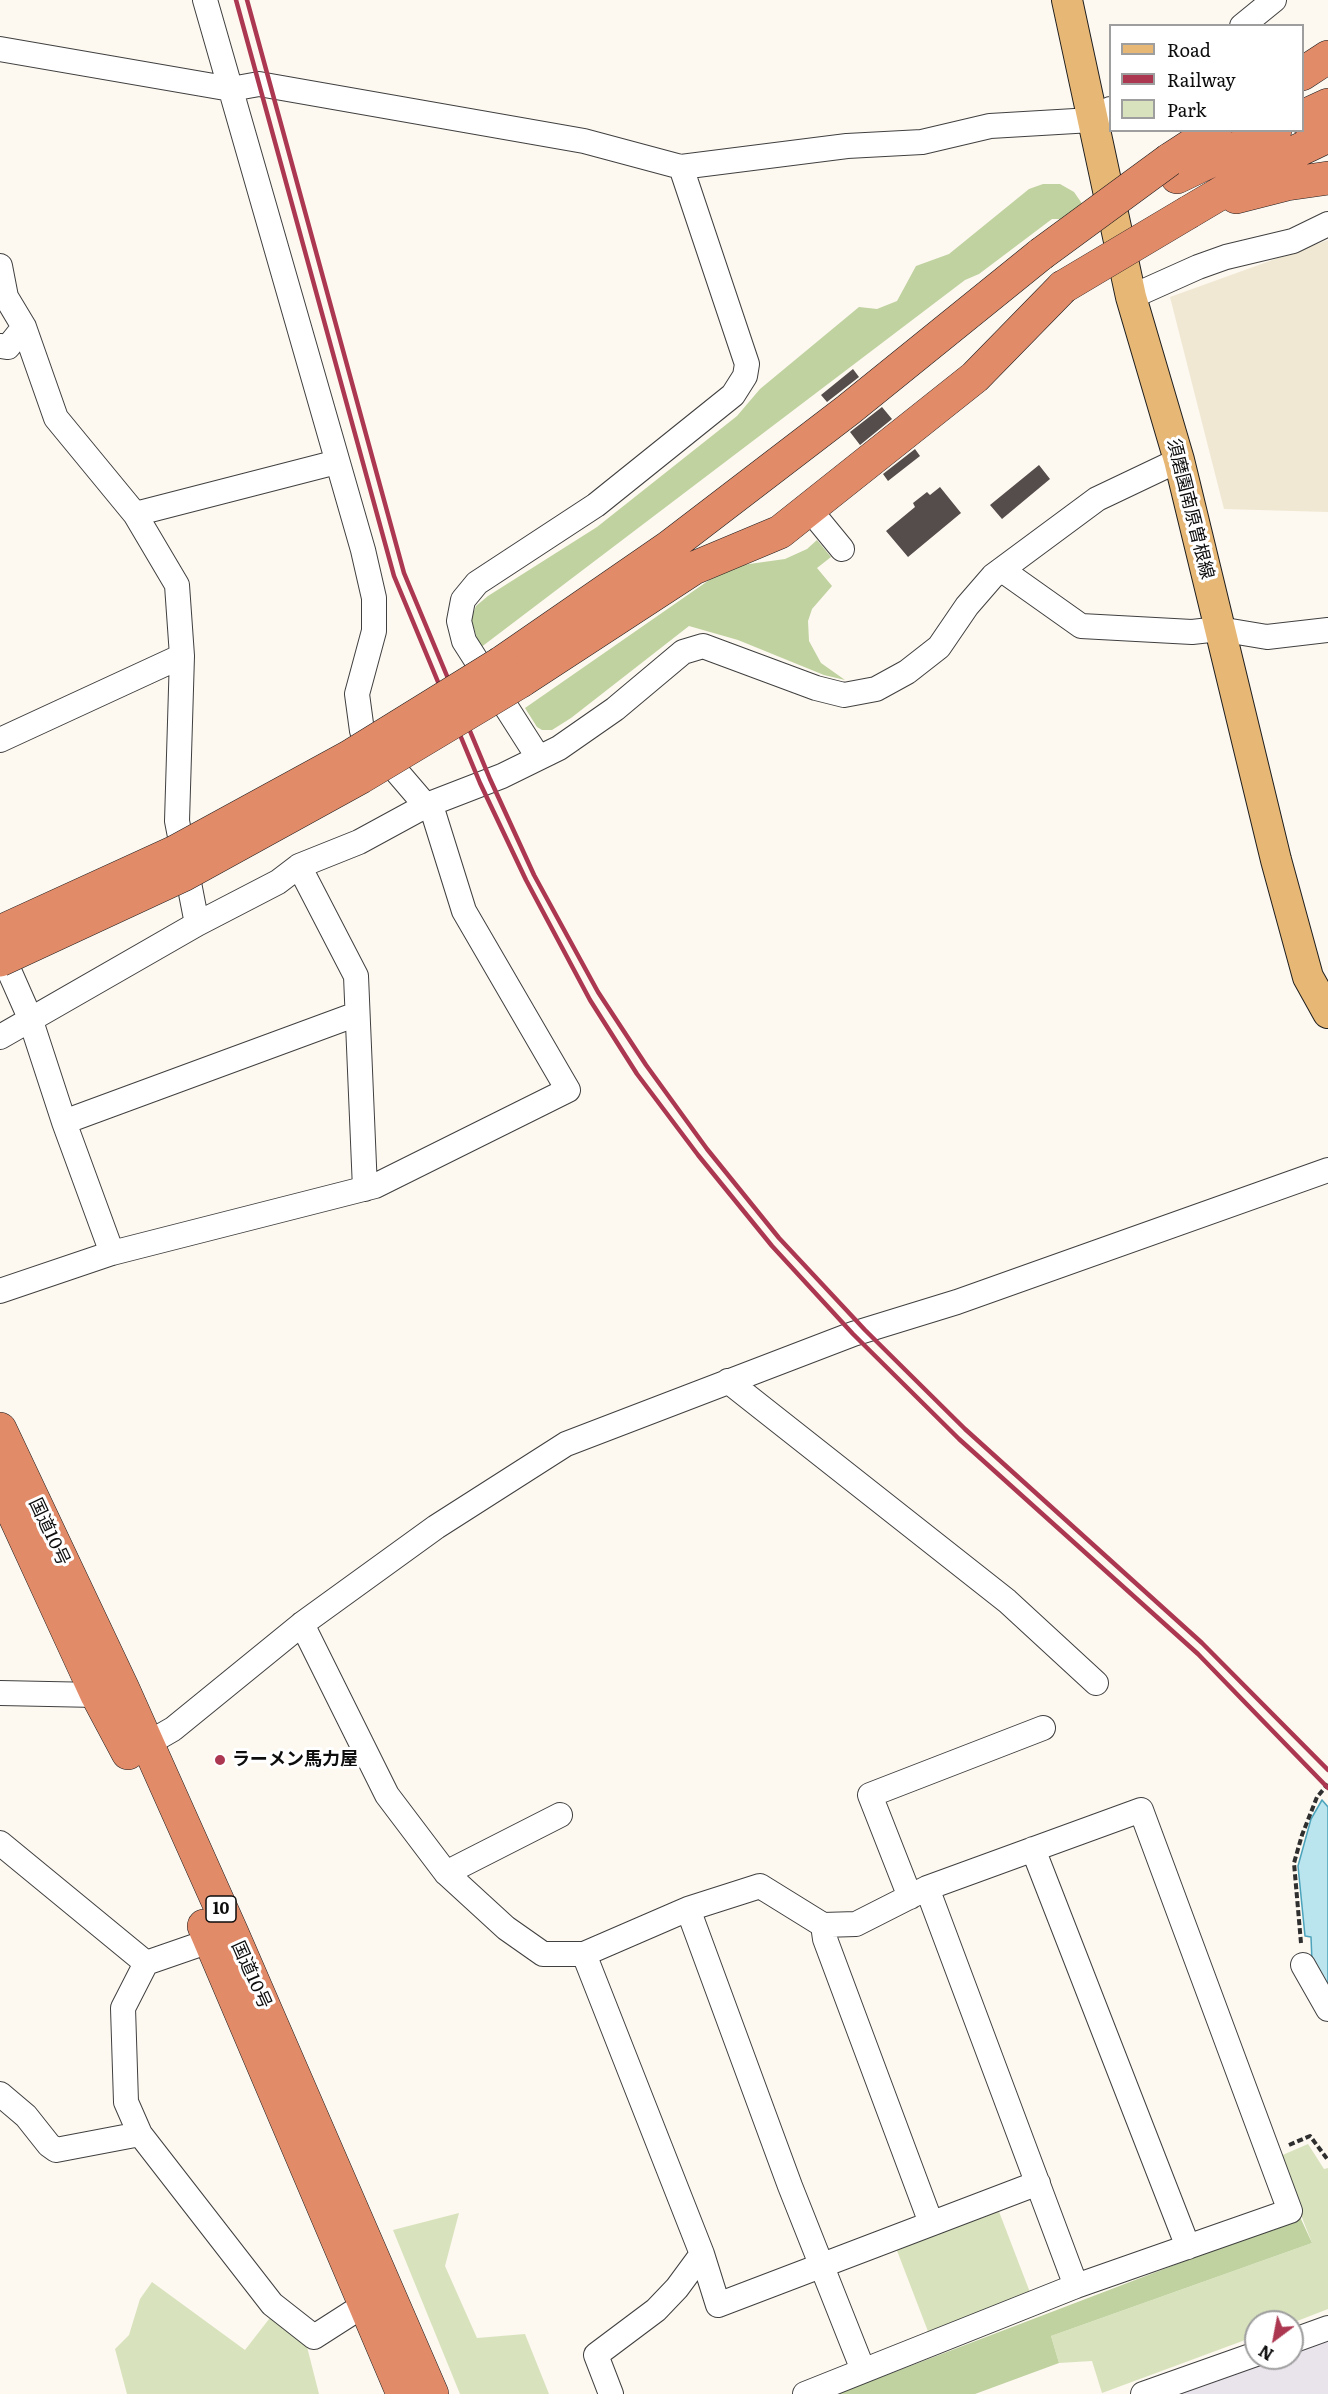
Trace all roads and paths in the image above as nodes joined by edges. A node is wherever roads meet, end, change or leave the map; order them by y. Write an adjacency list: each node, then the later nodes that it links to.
1 (204, 0): 8 (street)
2 (1067, 0): 10 (main road, 須磨園南原曽根線)
3 (1274, 0): 4 (street)
4 (1244, 24)
5 (0, 49): 8 (street)
6 (1328, 57): 7 (highway)
7 (1304, 73)
8 (231, 89): 15 (street); 25 (street)
9 (1328, 105): 11 (highway)
10 (1101, 114): 15 (street); 21 (main road, 須磨園南原曽根線)
11 (1304, 116)
12 (1213, 132): 16 (highway)
13 (1270, 132): 16 (highway)
14 (1328, 136): 18 (highway)
15 (681, 167): 35 (street)
16 (1173, 169): 33 (highway, bridge)
17 (1328, 178): 18 (highway)
18 (1189, 212): 26 (highway, bridge)
19 (1328, 224): 21 (street)
20 (0, 266): 22 (street)
21 (1131, 297): 24 (main road, 須磨園南原曽根線)
22 (24, 327): 23 (street); 27 (street)
23 (0, 346)
24 (1179, 460): 29 (street); 30 (main road, 須磨園南原曽根線)
25 (337, 462): 27 (street); 36 (street)
26 (810, 510): 28 (street); 33 (highway)
27 (135, 514): 32 (street)
28 (842, 549)
29 (1002, 570): 30 (street); 35 (street)
30 (1219, 629): 31 (street); 41 (main road, 須磨園南原曽根線)
31 (1328, 630)
32 (182, 656): 34 (street); 38 (street)
33 (511, 672): 39 (highway, bridge); 40 (highway, bridge)
34 (0, 740)
35 (538, 757): 36 (street)
36 (427, 805): 37 (street); 47 (street)
37 (299, 866): 38 (street); 42 (street)
38 (197, 924): 43 (street)
39 (0, 932)
40 (2, 963): 43 (street)
41 (1328, 1013)
42 (357, 1014): 45 (street); 47 (street)
43 (30, 1018): 44 (street); 45 (street)
44 (0, 1037)
45 (64, 1122): 48 (street)
46 (1328, 1170): 50 (street)
47 (365, 1189): 48 (street)
48 (112, 1253): 49 (street)
49 (0, 1291)
50 (728, 1381): 53 (street); 54 (street)
51 (0, 1429): 58 (highway, 国道10号 / 10)
52 (0, 1484): 56 (highway, 国道10号 / 10)
53 (302, 1624): 58 (street); 63 (street)
54 (1096, 1683)
55 (0, 1694): 56 (street)
56 (98, 1695): 58 (highway, 国道10号 / 10)
57 (1043, 1728): 64 (street)
58 (137, 1747): 67 (highway, 国道10号 / 10)
59 (1328, 1784): 70 (path)
60 (561, 1815): 63 (street)
61 (0, 1843): 69 (street)
62 (1033, 1850): 64 (street); 74 (street); 78 (street)
63 (446, 1873): 68 (street)
64 (919, 1893): 66 (street); 76 (street)
65 (688, 1910): 66 (street); 68 (street); 80 (street)
66 (823, 1925): 77 (street)
67 (222, 1937): 69 (street); 82 (highway, 国道10号 / 10)
68 (584, 1954): 79 (street)
69 (146, 1962): 73 (street)
70 (1303, 1965): 71 (street)
71 (1328, 2009)
72 (0, 2094): 73 (street)
73 (140, 2134): 82 (street)
74 (1269, 2155): 75 (path); 78 (street)
75 (1328, 2160)
76 (1038, 2183): 77 (street); 81 (street)
77 (931, 2223): 80 (street)
78 (1188, 2247): 81 (street)
79 (702, 2254): 80 (street); 89 (street)
80 (820, 2264): 86 (street)
81 (1076, 2286): 86 (street)
82 (377, 2297): 87 (highway, 国道10号 / 10); 88 (highway, 国道10号 / 10)
83 (1328, 2328): 84 (street)
84 (1304, 2337)
85 (1244, 2358): 91 (street)
86 (863, 2370): 90 (street)
87 (404, 2394)
88 (432, 2394)
89 (611, 2394)
90 (805, 2394)
91 (1143, 2394)

